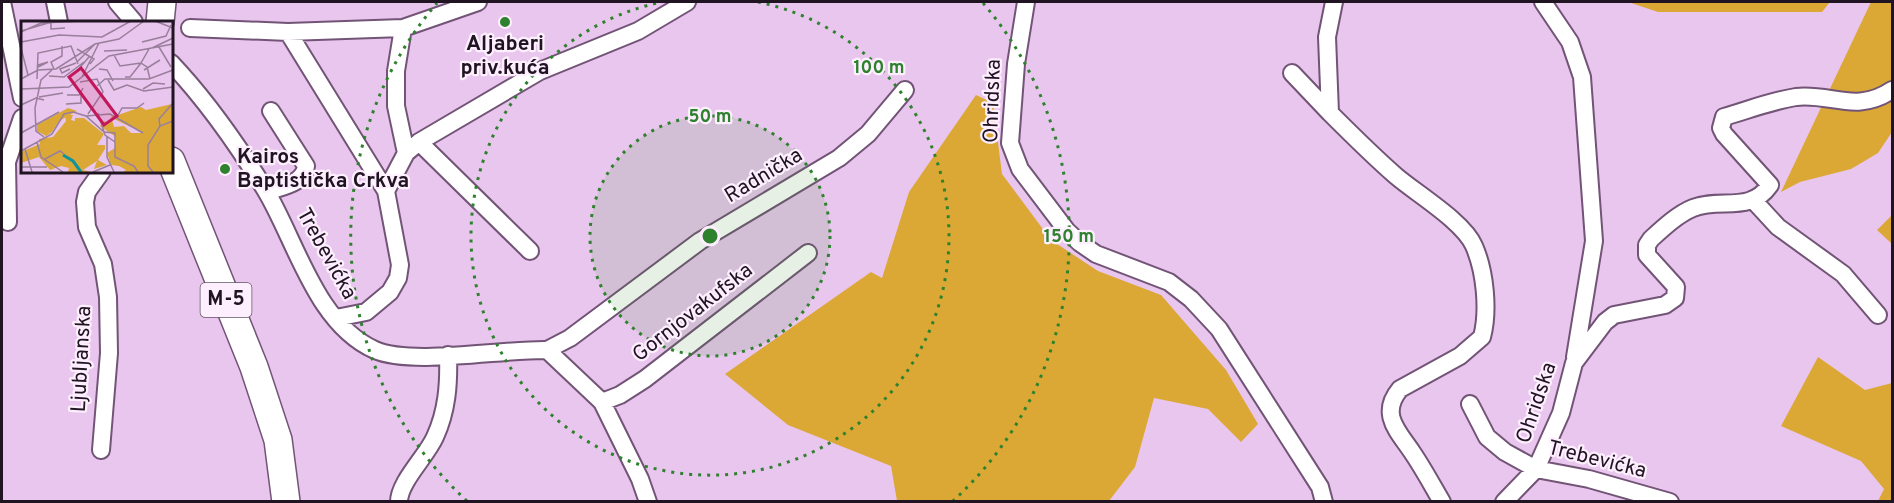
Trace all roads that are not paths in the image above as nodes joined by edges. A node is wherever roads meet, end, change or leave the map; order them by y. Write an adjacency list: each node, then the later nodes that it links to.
1 (2, 2): 22 (street)
2 (55, 2): 11 (street)
3 (117, 2): 12 (street)
4 (162, 2): 13 (main road)
5 (443, 2): 14 (street)
6 (478, 2): 14 (street)
7 (687, 2): 26 (street)
8 (1026, 2): 47 (street, Ohridska)
9 (1334, 2): 24 (street)
10 (1543, 2): 39 (street)
11 (59, 21)
12 (133, 21)
13 (160, 21)
14 (420, 22): 16 (street)
15 (190, 28): 17 (street)
16 (403, 28): 17 (street); 26 (street)
17 (288, 32): 29 (street, Trebevićka)
18 (172, 64): 30 (street, Trebevićka)
19 (1292, 73): 24 (street)
20 (904, 90): 37 (street, Radnička)
21 (1893, 90): 31 (street)
22 (21, 93)
23 (271, 111): 30 (street, Trebevićka)
24 (1330, 113): 48 (street)
25 (21, 121): 32 (street)
26 (412, 148): 29 (street); 33 (street)
27 (172, 163): 44 (main road, M-5)
28 (101, 172): 42 (street, Ljubljanska)
29 (386, 191): 36 (street, Trebevićka)
30 (267, 192): 36 (street, Trebevićka)
31 (1754, 201): 35 (street); 39 (street, Ohridska)
32 (8, 222)
33 (530, 251)
34 (808, 253): 40 (street, Gornjovakufska)
35 (1878, 315)
36 (336, 318): 38 (street)
37 (547, 350): 38 (street); 40 (street)
38 (448, 355): 45 (street)
39 (1574, 363): 43 (street, Ohridska)
40 (602, 402): 46 (street)
41 (1470, 404): 43 (street, Trebevićka)
42 (100, 450)
43 (1536, 469): 49 (street, Ohridska); 50 (street, Trebevićka)
44 (286, 501)
45 (399, 501)
46 (648, 501)
47 (1324, 501)
48 (1442, 501)
49 (1504, 501)
50 (1670, 501)

